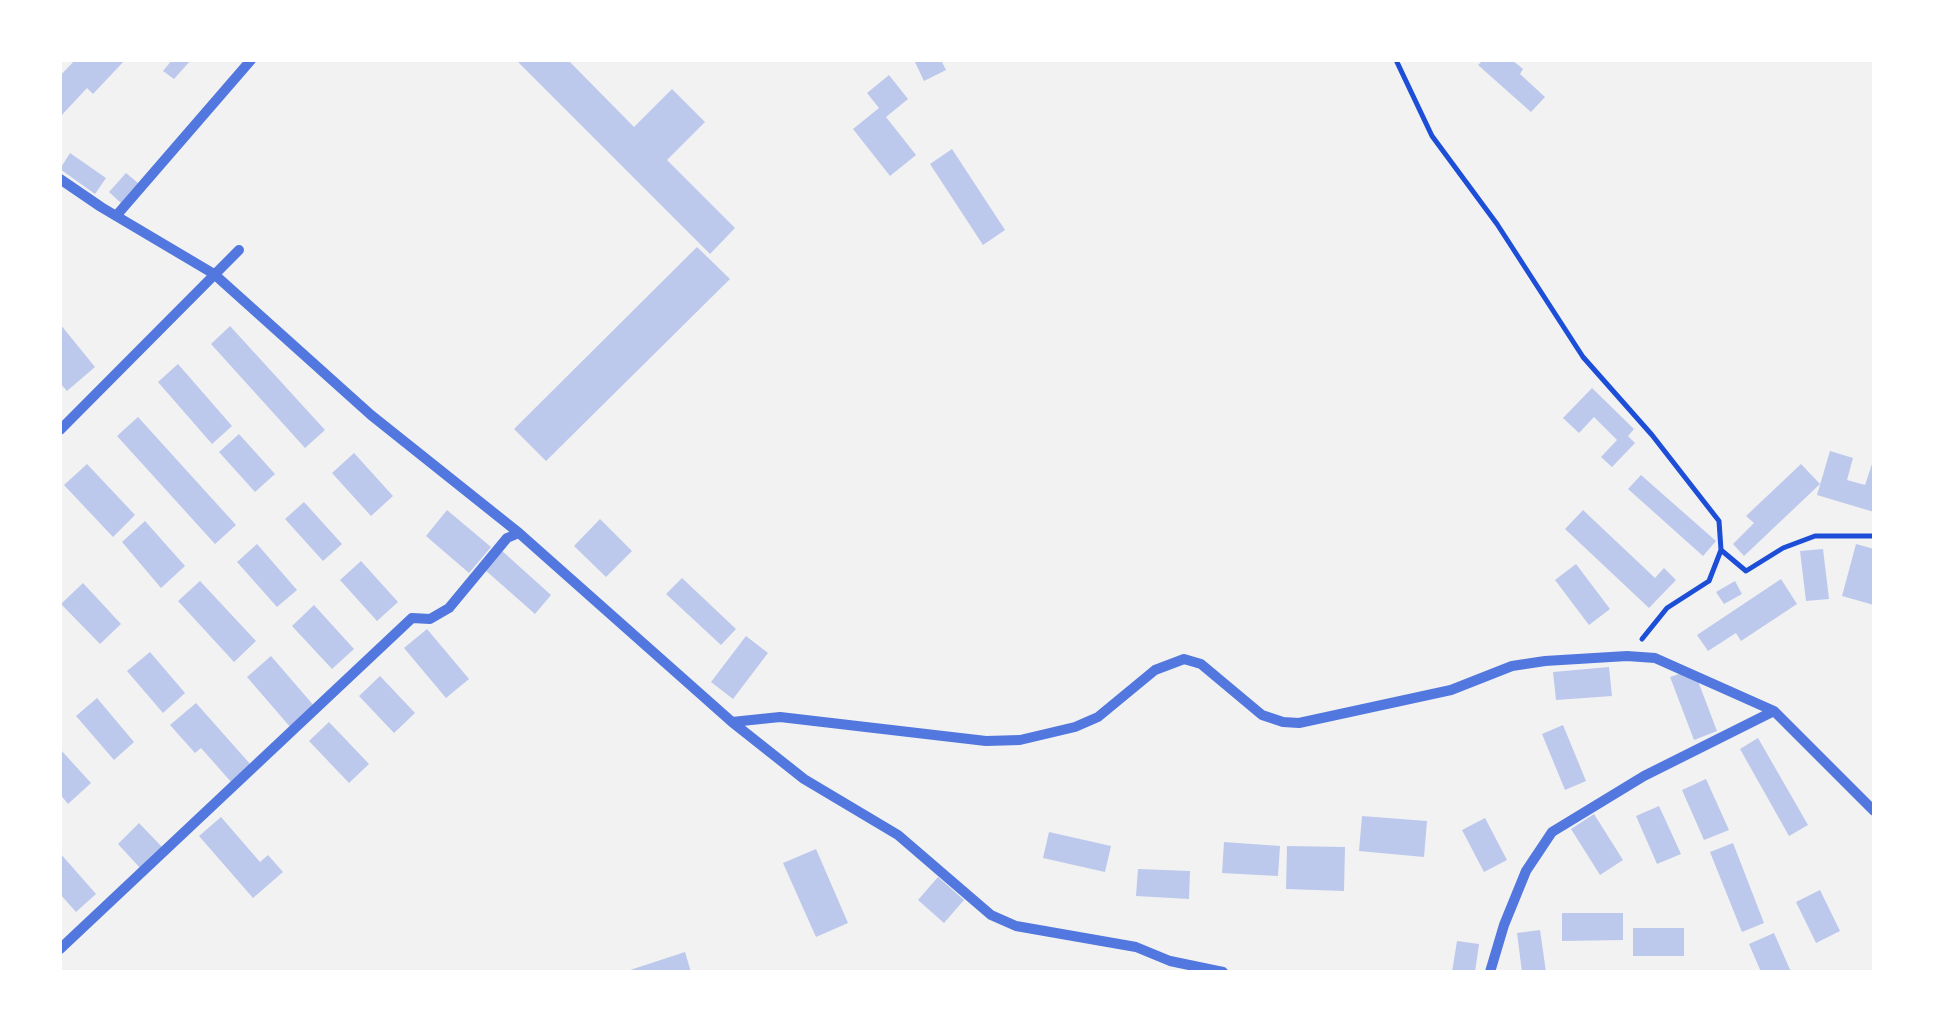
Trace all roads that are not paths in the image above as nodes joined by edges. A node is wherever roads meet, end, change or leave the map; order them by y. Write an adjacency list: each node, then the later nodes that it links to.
1 (251, 60): 3 (street)
2 (60, 179): 3 (street)
3 (116, 216): 5 (street)
4 (239, 250): 5 (street)
5 (214, 274): 6 (street); 7 (street)
6 (60, 430)
7 (518, 533): 9 (street); 11 (street)
8 (1774, 711): 9 (street); 10 (street); 13 (street)
9 (732, 722): 12 (street)
10 (1874, 811)
11 (60, 949)
12 (1223, 972)
13 (1490, 972)

